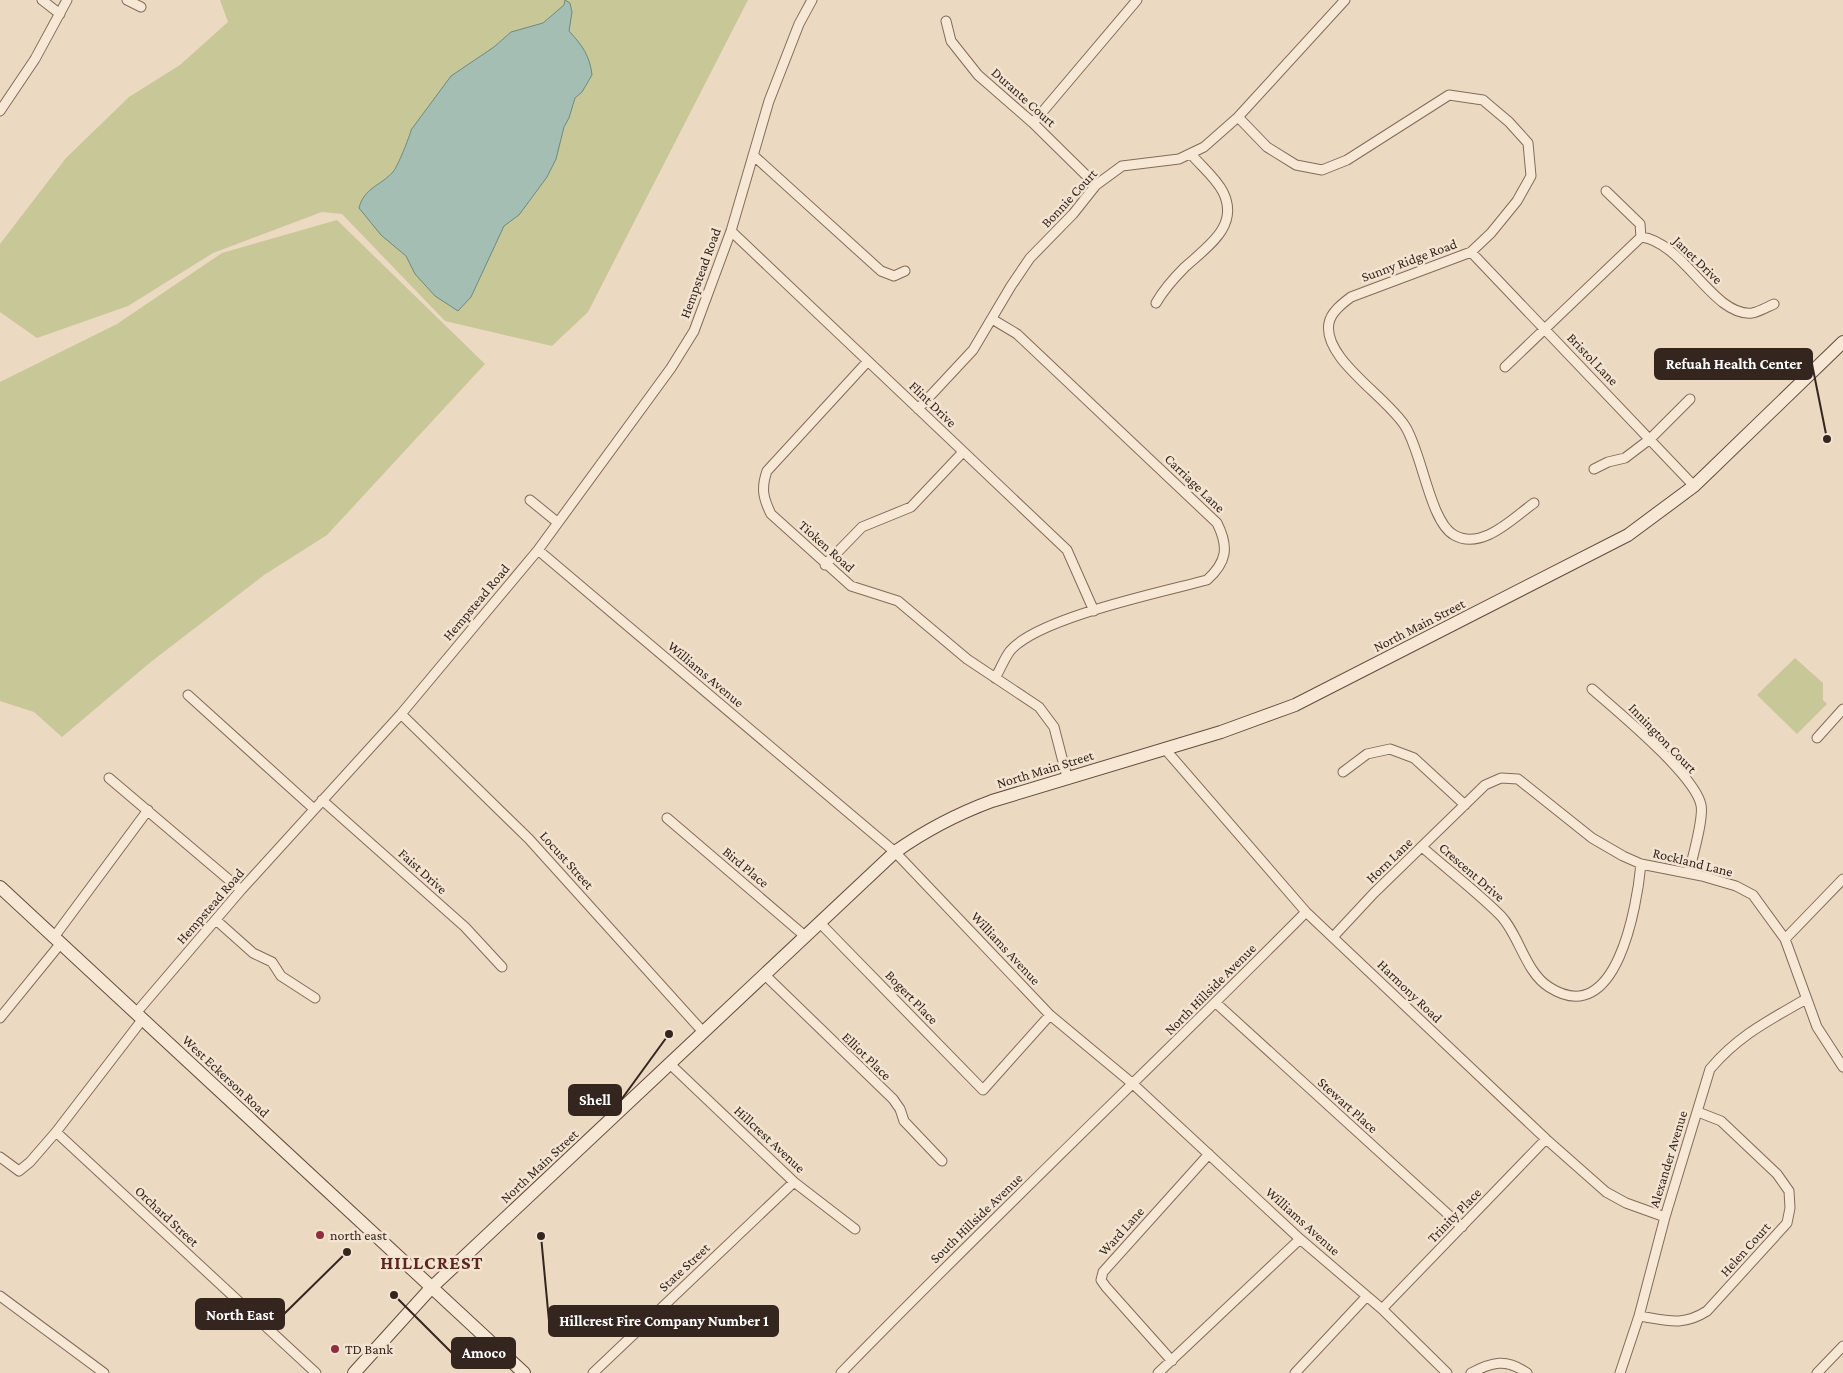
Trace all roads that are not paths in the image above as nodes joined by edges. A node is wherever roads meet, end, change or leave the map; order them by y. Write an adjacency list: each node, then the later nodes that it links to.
1 (42, 0): 8 (street)
2 (67, 0): 8 (street)
3 (127, 0): 7 (street)
4 (812, 0): 13 (street, Hempstead Road)
5 (1138, 0): 12 (street)
6 (1345, 0): 11 (street, Bonnie Court)
7 (142, 8)
8 (60, 14): 10 (street)
9 (946, 21): 12 (street, Durante Court)
10 (0, 111)
11 (1238, 117): 14 (street, Bonnie Court); 19 (street, Sunny Ridge Road)
12 (1033, 123): 15 (street, Durante Court)
13 (753, 154): 17 (street, Hempstead Road); 20 (street)
14 (1191, 154): 15 (street, Bonnie Court); 21 (street)
15 (1096, 185): 23 (street, Bonnie Court)
16 (1606, 191): 18 (street)
17 (731, 231): 26 (street, Flint Drive); 36 (street, Hempstead Road)
18 (1641, 237): 22 (street, Janet Drive); 24 (street)
19 (1471, 252): 24 (street, Bristol Lane); 35 (street, Sunny Ridge Road)
20 (905, 271)
21 (1156, 303)
22 (1774, 304)
23 (992, 319): 29 (street, Bonnie Court); 39 (street, Carriage Lane)
24 (1545, 330): 27 (street); 30 (street, Bristol Lane)
25 (1843, 342): 33 (main road, North Main Street)
26 (868, 361): 29 (street, Flint Drive); 38 (street, Tioken Road)
27 (1505, 367)
28 (1690, 399): 30 (street)
29 (918, 409): 31 (street, Flint Drive)
30 (1650, 440): 32 (street); 33 (street, Bristol Lane)
31 (963, 452): 38 (street); 39 (street, Flint Drive)
32 (1594, 469)
33 (1694, 486): 46 (main road, North Main Street)
34 (530, 500): 36 (street)
35 (1534, 503)
36 (557, 522): 37 (street, Hempstead Road)
37 (538, 550): 44 (street, Hempstead Road); 56 (street, Williams Avenue)
38 (825, 565): 40 (street, Tioken Road)
39 (1094, 611): 40 (street, Carriage Lane)
40 (995, 678): 49 (street, Tioken Road)
41 (1592, 689): 58 (street, Innington Court)
42 (188, 695): 52 (street)
43 (1843, 709): 45 (street)
44 (401, 714): 50 (street, Hempstead Road); 77 (street, Locust Street)
45 (1816, 738)
46 (1165, 749): 49 (main road, North Main Street); 62 (street, Harmony Road)
47 (1343, 772): 51 (street)
48 (109, 778): 53 (street)
49 (1067, 778): 56 (main road, North Main Street)
50 (322, 800): 52 (street, Hempstead Road); 69 (street, Faist Drive)
51 (1466, 805): 55 (street, Horn Lane); 57 (street, Rockland Lane)
52 (314, 809): 61 (street, Hempstead Road)
53 (148, 810): 61 (street); 68 (street)
54 (667, 818): 65 (street, Bird Place)
55 (1422, 847): 57 (street, Crescent Drive); 66 (street, Horn Lane)
56 (895, 852): 64 (main road, North Main Street); 74 (street, Williams Avenue)
57 (1641, 864): 58 (street, Rockland Lane)
58 (1688, 873): 67 (street, Rockland Lane)
59 (1843, 879): 67 (street)
60 (0, 887): 68 (main road, West Eckerson Road)
61 (241, 890): 63 (street, Hempstead Road)
62 (1306, 912): 66 (street, Harmony Road); 73 (street, North Hillside Avenue)
63 (216, 920): 71 (street); 75 (street, Hempstead Road)
64 (821, 924): 65 (main road, North Main Street); 74 (street, Bogert Place)
65 (806, 937): 70 (main road, North Main Street)
66 (1333, 937): 83 (street, Harmony Road)
67 (1785, 939): 72 (street, Rockland Lane)
68 (58, 940): 75 (main road, West Eckerson Road); 76 (street)
69 (502, 967)
70 (766, 976): 77 (main road, North Main Street); 86 (street, Elliot Place)
71 (315, 998)
72 (1806, 999): 79 (street, Rockland Lane); 81 (street, Alexander Avenue)
73 (1216, 1003): 80 (street, North Hillside Avenue); 89 (street, Stewart Place)
74 (1050, 1015): 80 (street, Williams Avenue)
75 (139, 1016): 82 (street, Hempstead Road); 92 (main road, West Eckerson Road)
76 (0, 1018)
77 (704, 1033): 78 (main road, North Main Street)
78 (671, 1065): 87 (street, Hillcrest Avenue); 92 (main road, North Main Street)
79 (1843, 1068)
80 (1133, 1084): 84 (street, Williams Avenue); 105 (street, South Hillside Avenue)
81 (1698, 1112): 88 (street, Alexander Avenue); 96 (street, Helen Court)
82 (56, 1132): 85 (street); 101 (street, Orchard Street)
83 (1546, 1139): 88 (street, Harmony Road); 89 (street, Trinity Place)
84 (1209, 1154): 91 (street, Williams Avenue); 98 (street, Ward Lane)
85 (0, 1157)
86 (942, 1161)
87 (794, 1182): 90 (street, Hillcrest Avenue); 104 (street, State Street)
88 (1665, 1217): 96 (street, Alexander Avenue)
89 (1462, 1226): 95 (street, Trinity Place)
90 (855, 1229)
91 (1300, 1239): 94 (street, Williams Avenue); 98 (street)
92 (431, 1288): 102 (main road, North Main Street); 103 (main road, West Eckerson Road)
93 (0, 1296): 100 (street)
94 (1367, 1296): 95 (street, Williams Avenue); 107 (street)
95 (1382, 1309): 108 (street, Williams Avenue)
96 (1639, 1316): 110 (street, Alexander Avenue)
97 (1843, 1346): 111 (street)
98 (1172, 1361): 106 (street)
99 (1527, 1372): 109 (street)
100 (104, 1373)
101 (316, 1373)
102 (354, 1373)
103 (524, 1373)
104 (593, 1373)
105 (841, 1373)
106 (1158, 1373)
107 (1295, 1373)
108 (1447, 1373)
109 (1471, 1373)
110 (1620, 1373)
111 (1817, 1373)

